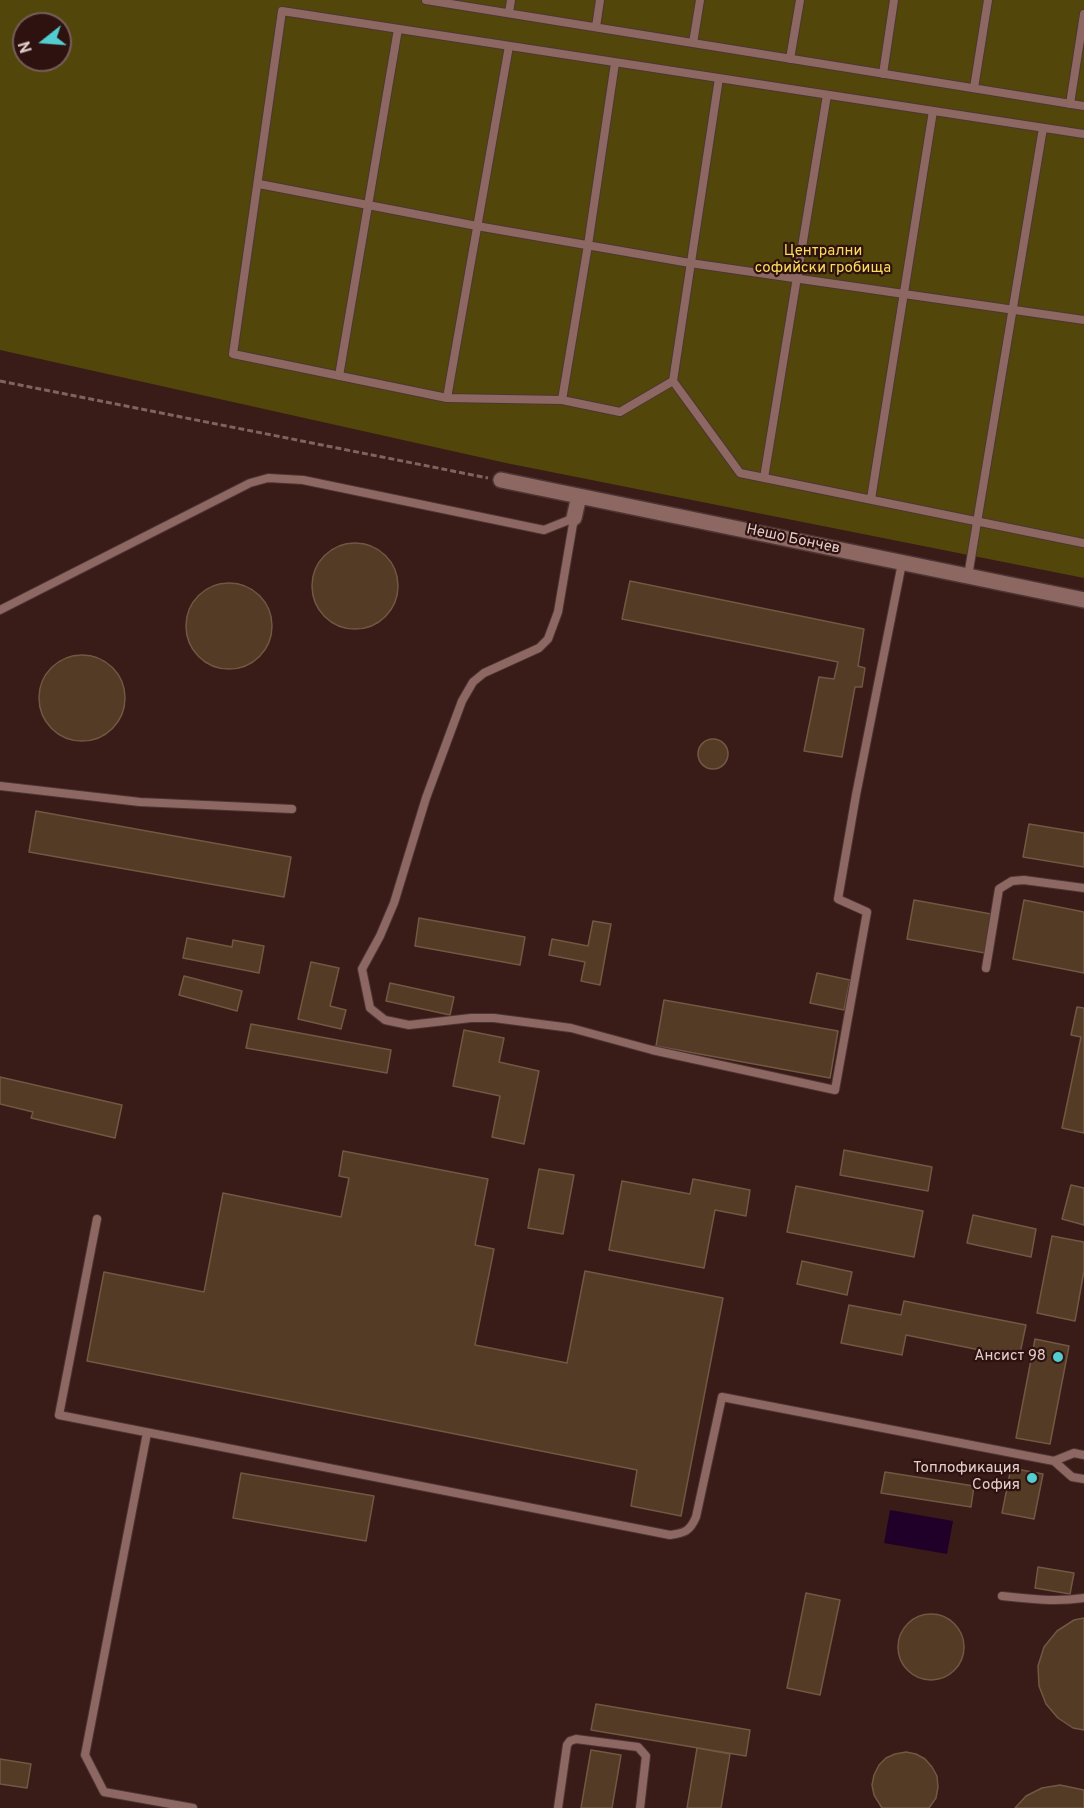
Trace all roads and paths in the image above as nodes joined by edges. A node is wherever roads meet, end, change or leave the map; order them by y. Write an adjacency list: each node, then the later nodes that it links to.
1 (426, 0): 8 (lane)
2 (511, 0): 8 (lane)
3 (600, 0): 10 (lane)
4 (700, 0): 12 (lane)
5 (800, 0): 14 (lane)
6 (894, 0): 16 (lane)
7 (988, 0): 18 (lane)
8 (509, 13): 10 (lane)
9 (1084, 14): 20 (lane)
10 (596, 27): 12 (lane)
11 (398, 29): 13 (lane); 25 (lane); 26 (lane)
12 (693, 43): 14 (lane)
13 (508, 46): 15 (lane); 27 (lane)
14 (790, 59): 16 (lane)
15 (615, 63): 17 (lane); 28 (lane)
16 (883, 74): 18 (lane)
17 (719, 78): 19 (lane); 29 (lane)
18 (974, 88): 20 (lane)
19 (827, 95): 22 (lane); 30 (lane)
20 (1070, 104): 21 (lane)
21 (1084, 106)
22 (933, 111): 23 (lane); 31 (lane)
23 (1043, 128): 24 (lane); 32 (lane)
24 (1084, 134)
25 (259, 184): 26 (lane); 34 (lane)
26 (368, 205): 27 (lane); 34 (lane)
27 (477, 226): 28 (lane); 37 (lane)
28 (588, 245): 29 (lane); 38 (lane)
29 (690, 263): 30 (lane); 36 (lane)
30 (797, 278): 31 (lane); 39 (lane)
31 (904, 294): 32 (lane); 42 (lane)
32 (1014, 310): 33 (lane); 44 (lane)
33 (1084, 320)
34 (339, 376): 37 (lane)
35 (0, 381): 40 (path)
36 (673, 381): 38 (lane); 39 (lane)
37 (447, 398): 38 (lane)
38 (562, 400)
39 (764, 477): 42 (lane)
40 (501, 480): 41 (street, Нешо Бончев)
41 (579, 496): 43 (street); 46 (street, Нешо Бончев)
42 (872, 499): 44 (lane)
43 (574, 518): 46 (lane); 49 (lane)
44 (978, 522): 45 (lane); 47 (lane)
45 (1084, 541)
46 (902, 563): 47 (street, Нешо Бончев)
47 (968, 576): 48 (street, Нешо Бончев)
48 (1084, 600)
49 (0, 610)
50 (0, 786): 51 (lane)
51 (292, 809)
52 (1084, 888): 53 (lane)
53 (986, 968)
54 (97, 1219): 55 (lane)
55 (147, 1433): 57 (lane); 61 (lane)
56 (1084, 1455): 57 (lane)
57 (1054, 1461): 58 (lane)
58 (1084, 1479)
59 (1002, 1596): 60 (lane)
60 (1084, 1598)
61 (193, 1808)
62 (558, 1808): 63 (lane)
63 (640, 1808)

